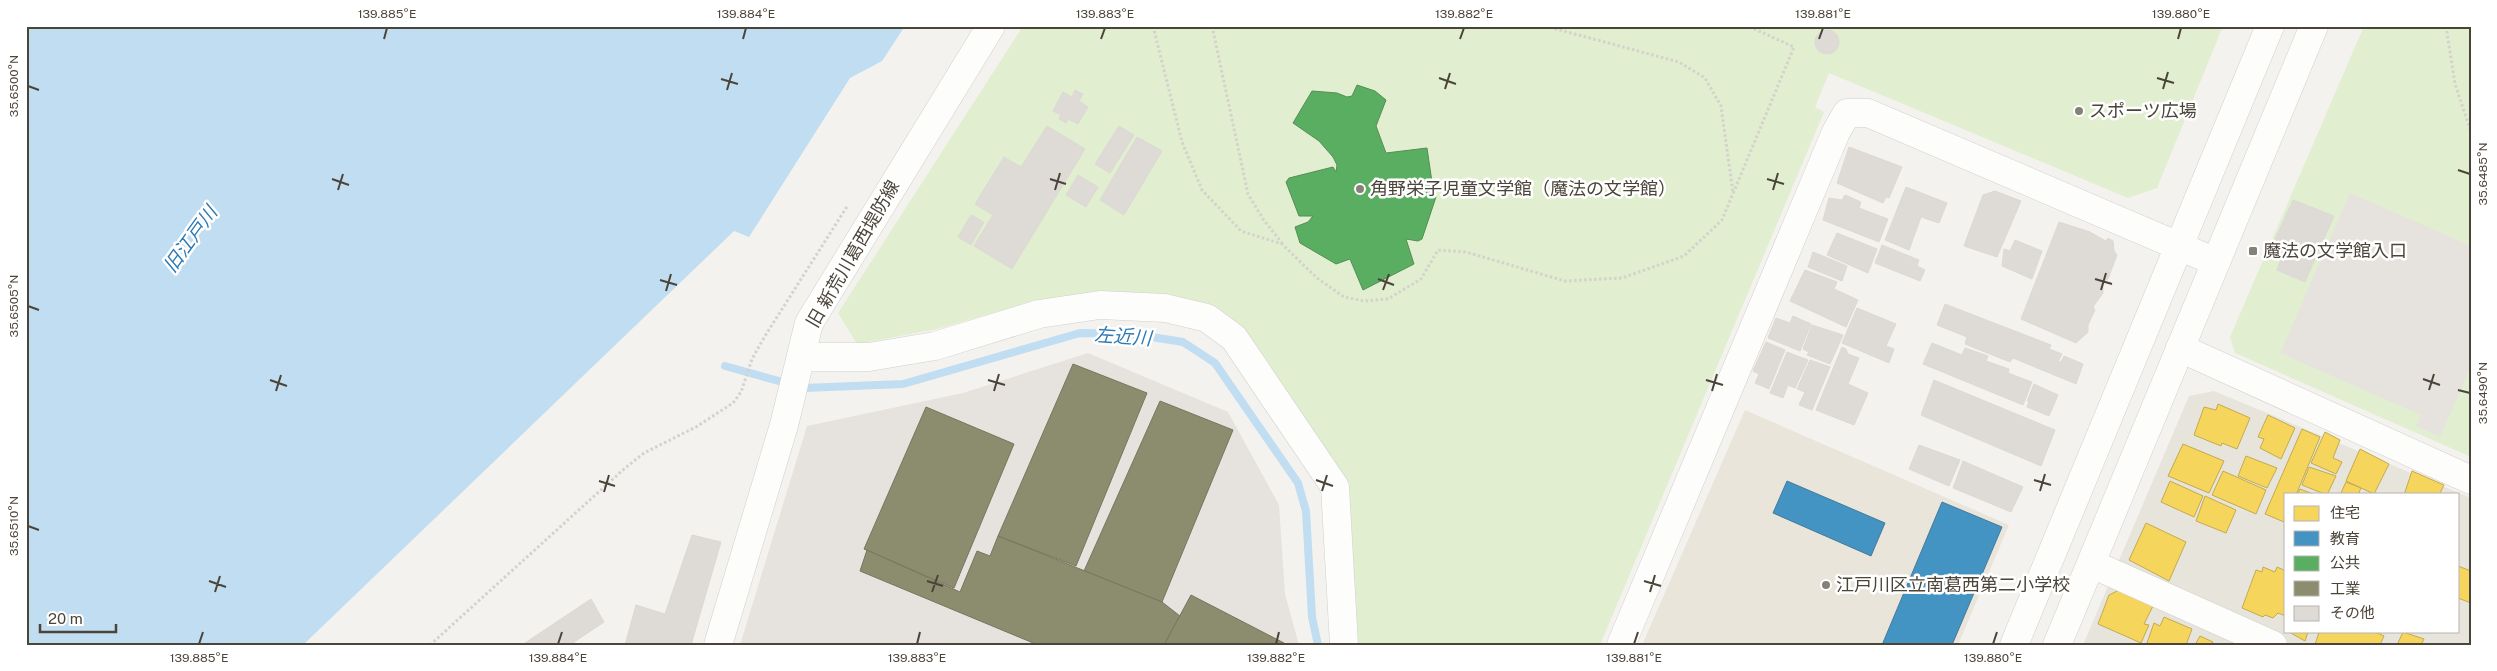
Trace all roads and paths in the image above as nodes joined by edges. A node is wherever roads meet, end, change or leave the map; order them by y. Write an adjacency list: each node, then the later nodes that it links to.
1 (991, 26): 17 (street, 旧 新荒川葛西堤防線)
2 (1153, 26): 13 (path)
3 (1212, 26): 13 (path)
4 (1545, 26): 11 (path)
5 (1757, 26): 9 (path)
6 (2270, 26): 14 (street)
7 (2314, 26): 15 (street)
8 (2446, 26): 10 (path)
9 (1750, 27): 11 (path)
10 (2471, 132)
11 (1733, 194): 13 (path)
12 (849, 203): 20 (path)
13 (1282, 244)
14 (2179, 246): 15 (street); 23 (street); 24 (street)
15 (2216, 262): 16 (street)
16 (2180, 348): 18 (street); 19 (street)
17 (801, 357): 21 (street, 旧 新荒川葛西堤防線); 22 (street)
18 (2471, 480)
19 (2092, 564): 25 (street); 26 (street)
20 (430, 645)
21 (718, 645)
22 (1344, 645)
23 (1622, 645)
24 (2014, 645)
25 (2057, 645)
26 (2273, 645)

